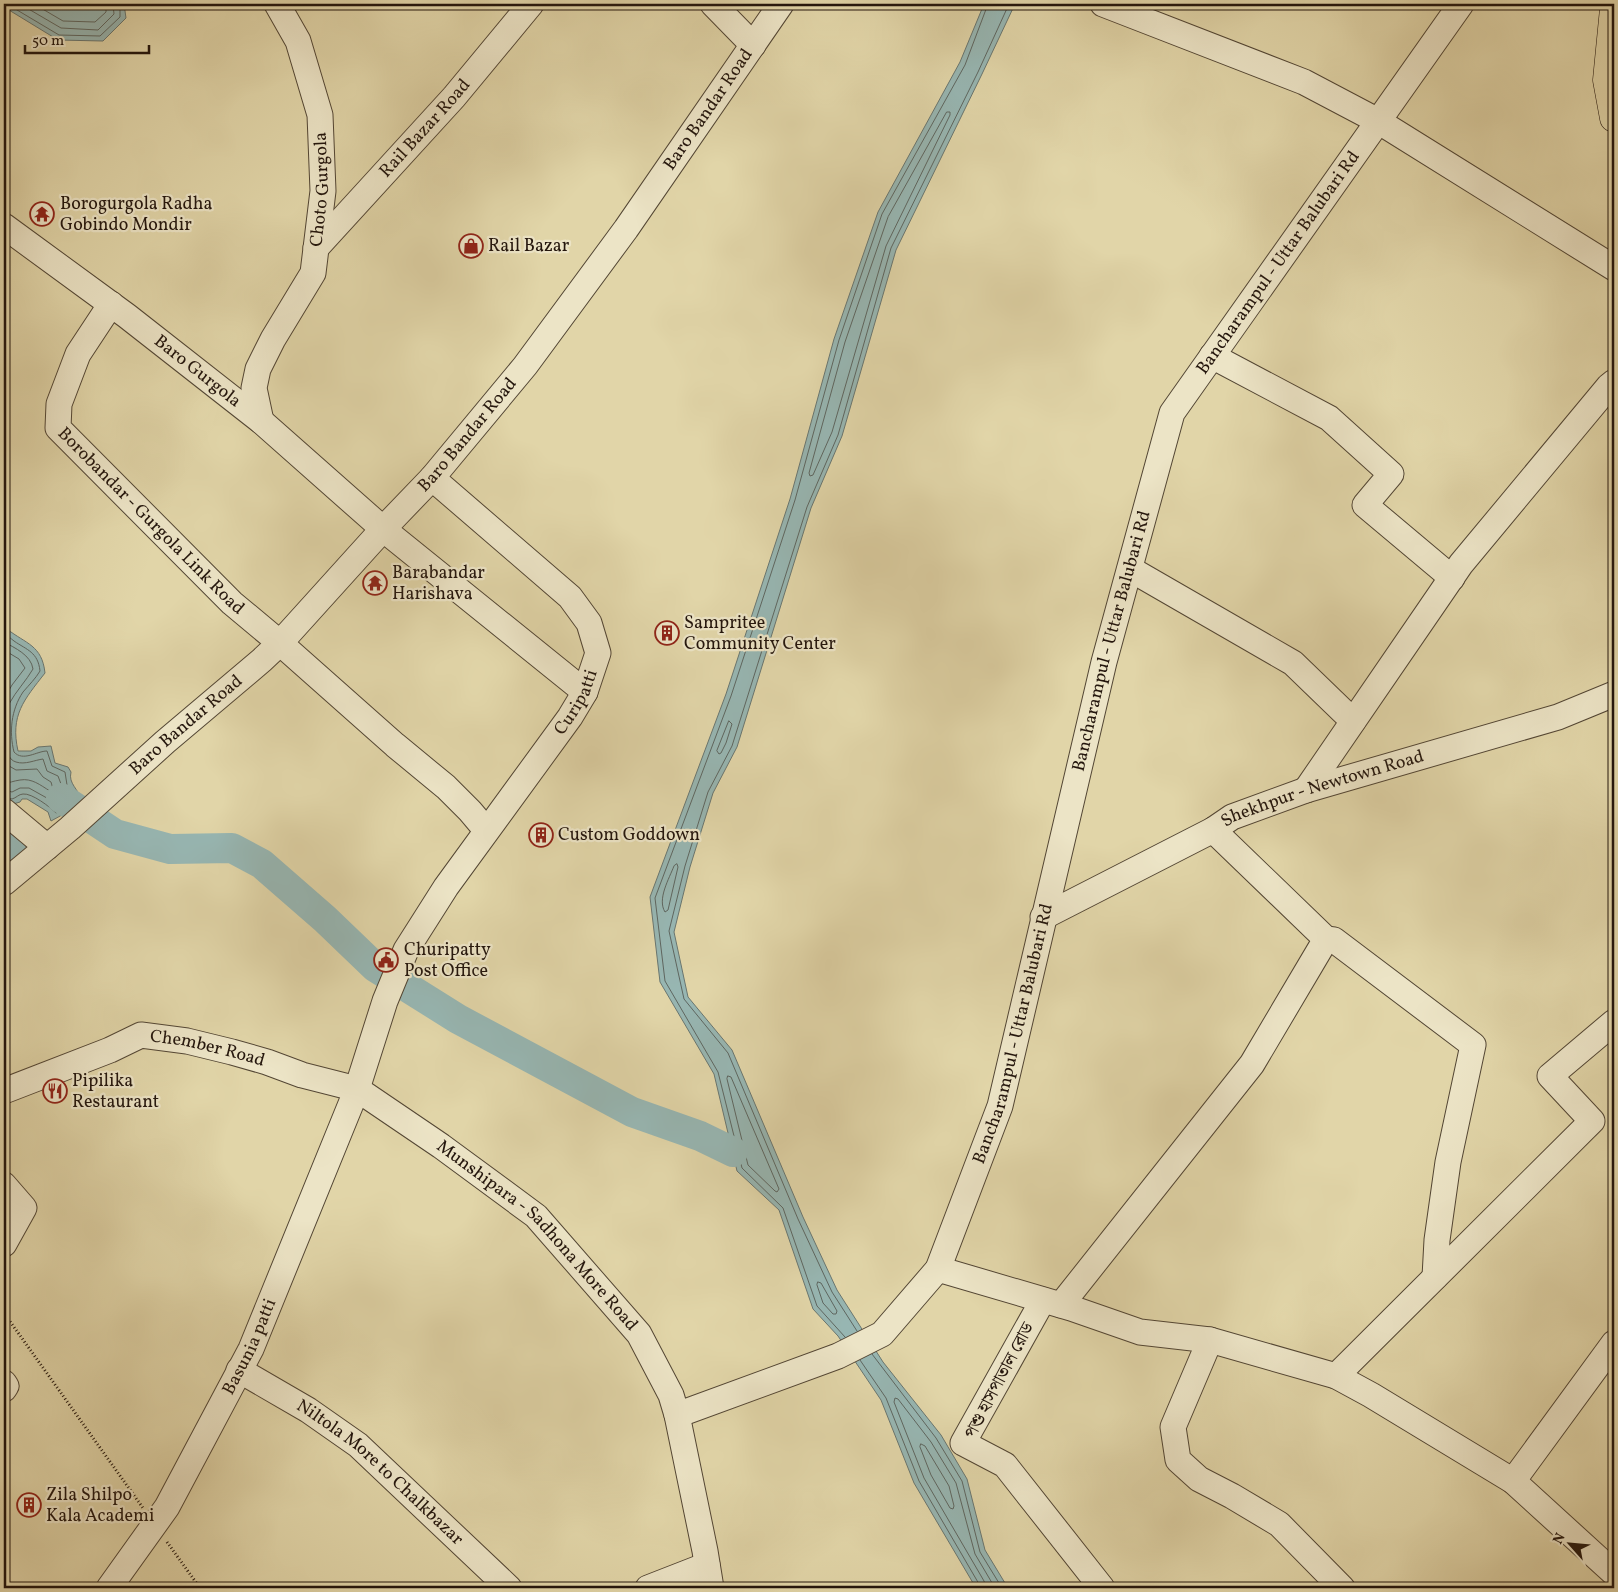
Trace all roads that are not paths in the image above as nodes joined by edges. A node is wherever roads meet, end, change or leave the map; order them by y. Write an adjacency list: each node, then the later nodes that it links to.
1 (277, 4): 12 (street, Choto Gurgola)
2 (531, 4): 12 (street, Rail Bazar Road)
3 (713, 4): 8 (street)
4 (781, 4): 8 (street, Baro Bandar Road)
5 (1103, 4): 10 (street)
6 (1461, 4): 10 (street, Bancharampul - Uttar Balubari Rd)
7 (1614, 9): 9 (main road)
8 (752, 45): 18 (street, Baro Bandar Road)
9 (1614, 118)
10 (1378, 121): 13 (street); 15 (street, Bancharampul - Uttar Balubari Rd)
11 (4, 226): 14 (street, Baro Gurgola)
12 (316, 248): 17 (street, Choto Gurgola)
13 (1614, 268)
14 (111, 304): 17 (street, Baro Gurgola); 22 (street, Borobandar - Gurgola Link Road)
15 (1212, 356): 20 (street, Bancharampul - Uttar Balubari Rd); 21 (street)
16 (1614, 382): 21 (street)
17 (261, 422): 19 (street, Baro Gurgola)
18 (432, 478): 19 (street, Baro Bandar Road); 23 (street, Curipatti)
19 (383, 528): 22 (street, Baro Bandar Road); 23 (street, Baro Gurgola)
20 (1130, 569): 25 (street); 32 (street, Bancharampul - Uttar Balubari Rd)
21 (1452, 578): 25 (street)
22 (280, 642): 28 (street, Borobandar - Gurgola Link Road); 30 (street, Baro Bandar Road)
23 (584, 692): 28 (street, Curipatti)
24 (1614, 694): 26 (street, Shekhpur - Newtown Road)
25 (1353, 721): 26 (street)
26 (1306, 790): 29 (street, Shekhpur - Newtown Road)
27 (4, 811): 30 (street)
28 (486, 830): 34 (street, Curipatti)
29 (1213, 830): 32 (street, Shekhpur - Newtown Road); 33 (street)
30 (47, 847): 31 (street, Baro Bandar Road)
31 (4, 883)
32 (1044, 917): 40 (street, Bancharampul - Uttar Balubari Rd)
33 (1326, 939): 41 (street); 42 (street)
34 (385, 1001): 36 (street, Basunia patti)
35 (1614, 1022): 41 (street)
36 (357, 1089): 37 (street, Chember Road); 45 (street, Basunia patti); 49 (street, Munshipara - Sadhona More Road)
37 (4, 1091)
38 (4, 1185): 39 (street)
39 (4, 1244)
40 (938, 1269): 42 (street); 49 (street, Bancharampul - Uttar Balubari Rd)
41 (1435, 1277): 46 (street)
42 (1052, 1302): 43 (street); 57 (street, পশু হাসপাতাল রোড)
43 (1210, 1340): 46 (street); 58 (street)
44 (1614, 1343): 50 (street)
45 (239, 1370): 54 (street, Basunia patti); 55 (street, Niltola More to Chalkbazar)
46 (1336, 1376): 50 (street)
47 (4, 1383): 48 (street)
48 (4, 1389)
49 (677, 1415): 52 (street, Munshipara - Sadhona More Road)
50 (1513, 1481): 51 (street)
51 (1614, 1573)
52 (709, 1576): 56 (street)
53 (1614, 1578): 59 (street)
54 (109, 1588)
55 (509, 1588)
56 (648, 1588)
57 (1102, 1588)
58 (1342, 1588)
59 (1604, 1588)

